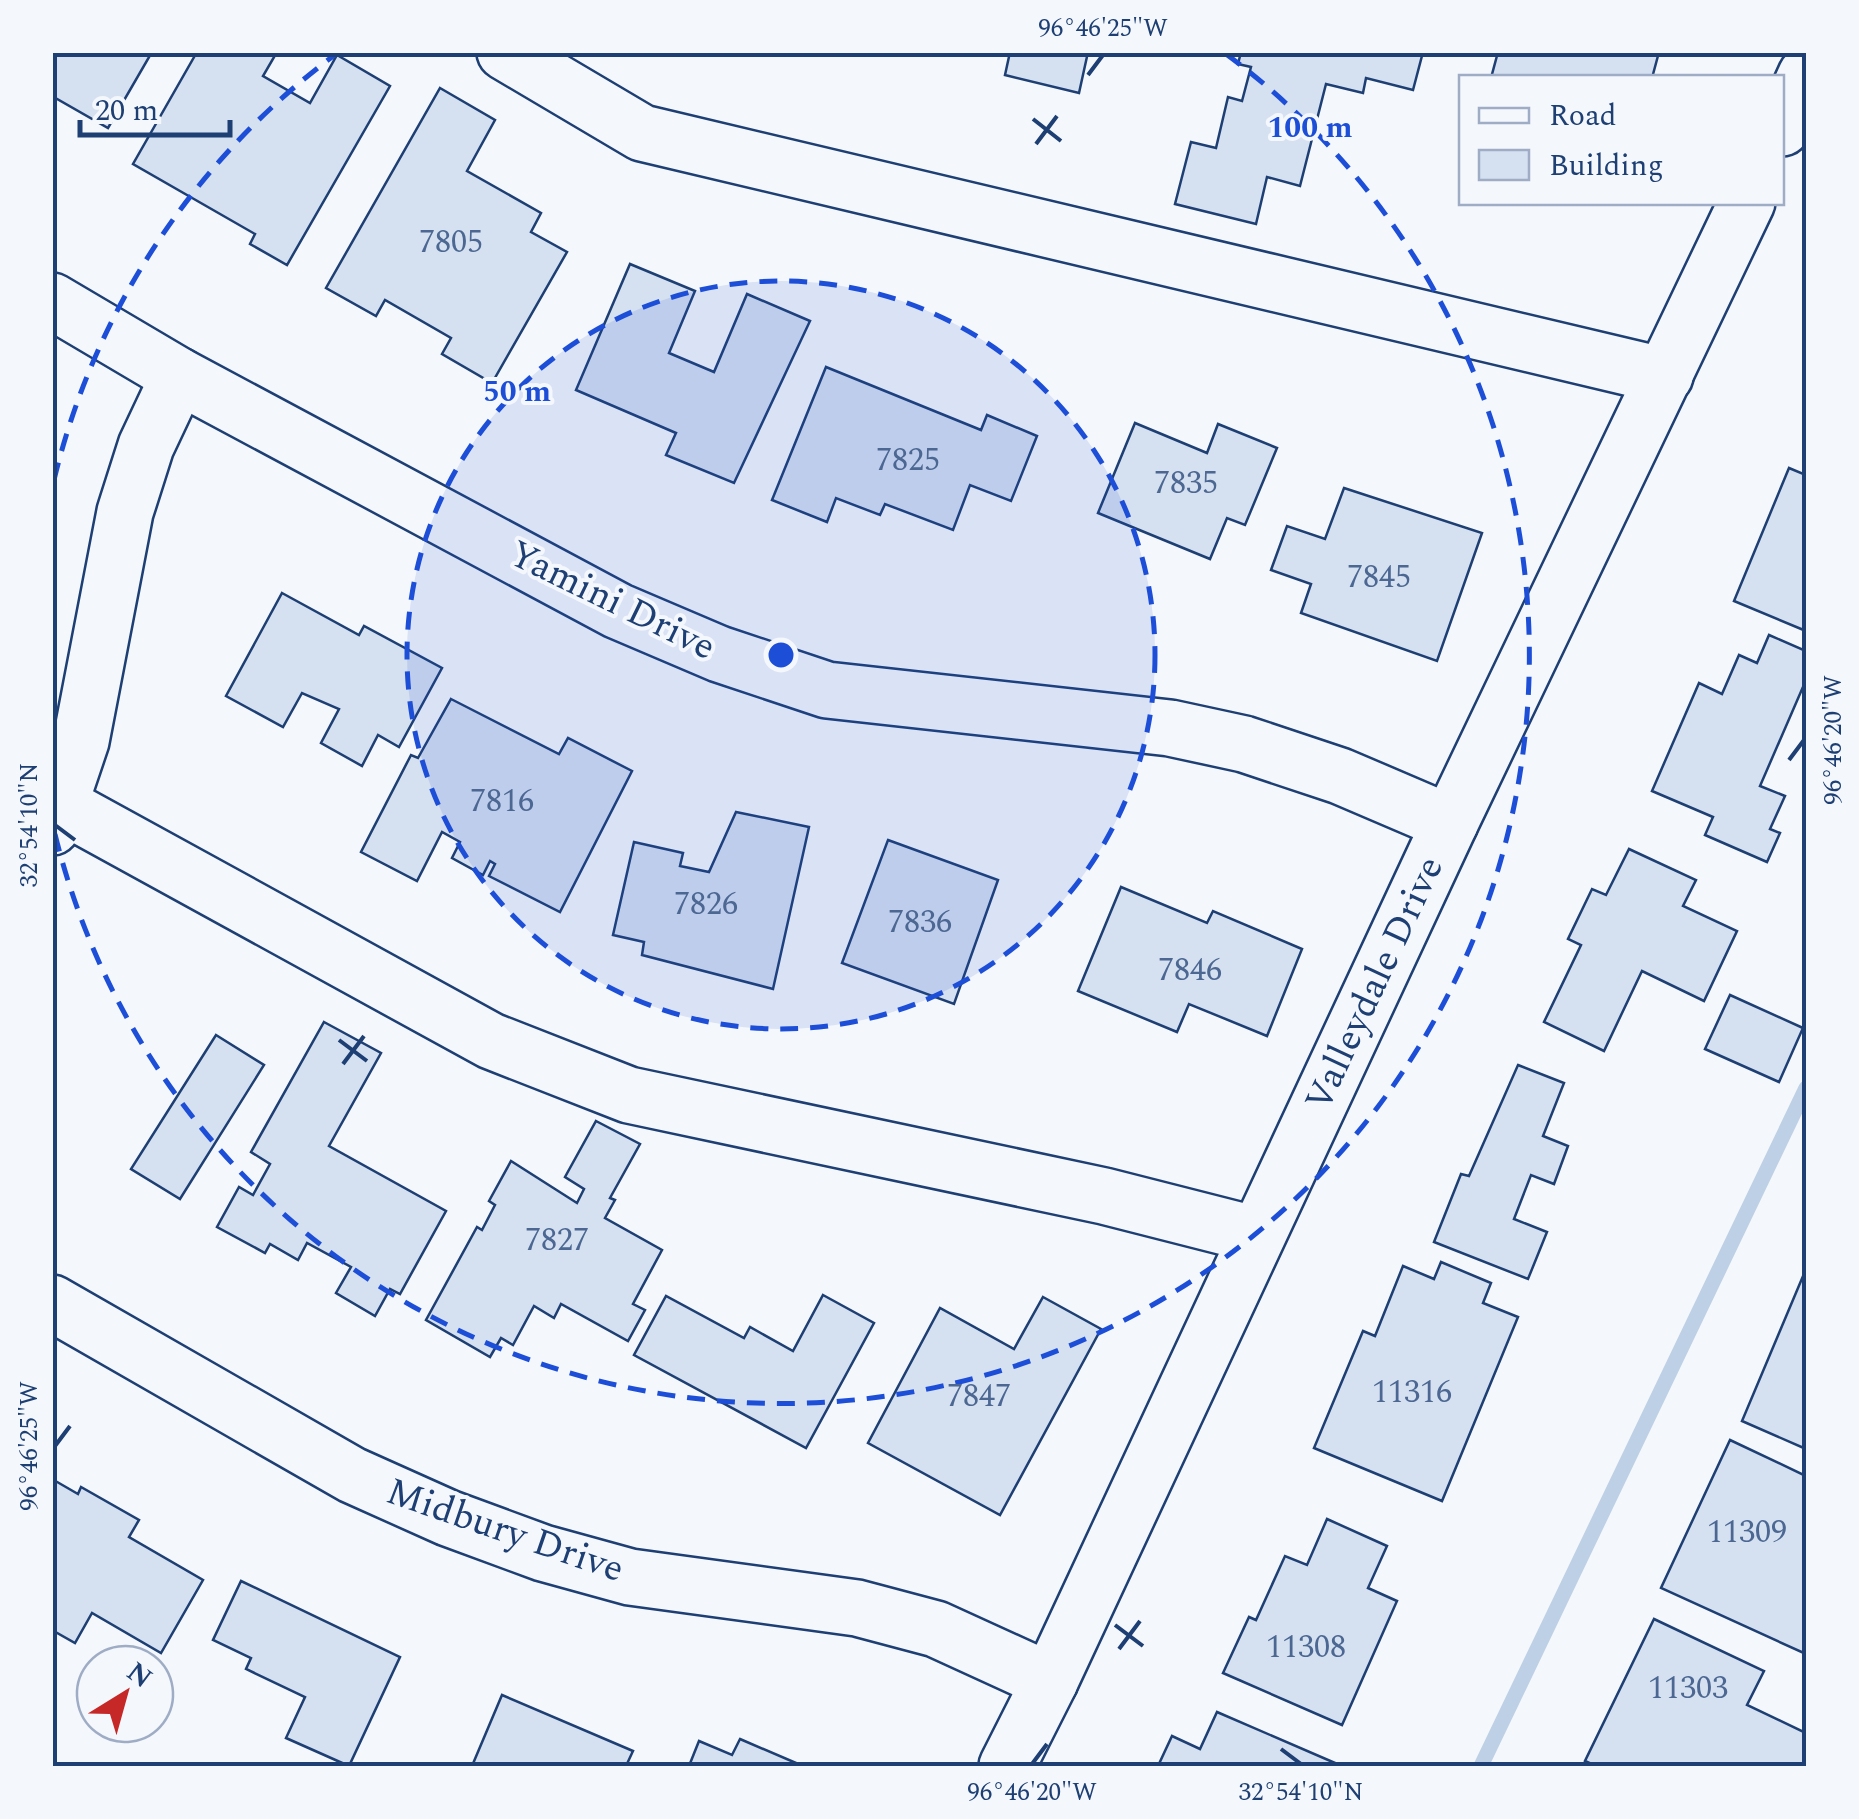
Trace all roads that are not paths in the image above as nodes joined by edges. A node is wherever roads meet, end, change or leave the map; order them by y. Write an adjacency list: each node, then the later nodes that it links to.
1 (505, 52): 7 (street)
2 (1806, 75): 3 (street)
3 (1784, 124)
4 (1745, 205): 7 (street, Valleydale Drive)
5 (52, 301): 6 (street, Yamini Drive)
6 (179, 376): 8 (street); 9 (street, Yamini Drive)
7 (1665, 376): 9 (street, Valleydale Drive)
8 (55, 811): 10 (street)
9 (1450, 824): 10 (street, Valleydale Drive)
10 (1256, 1235): 12 (street, Valleydale Drive)
11 (52, 1304): 12 (street, Midbury Drive)
12 (1050, 1681): 13 (street, Valleydale Drive)
13 (1007, 1766)

